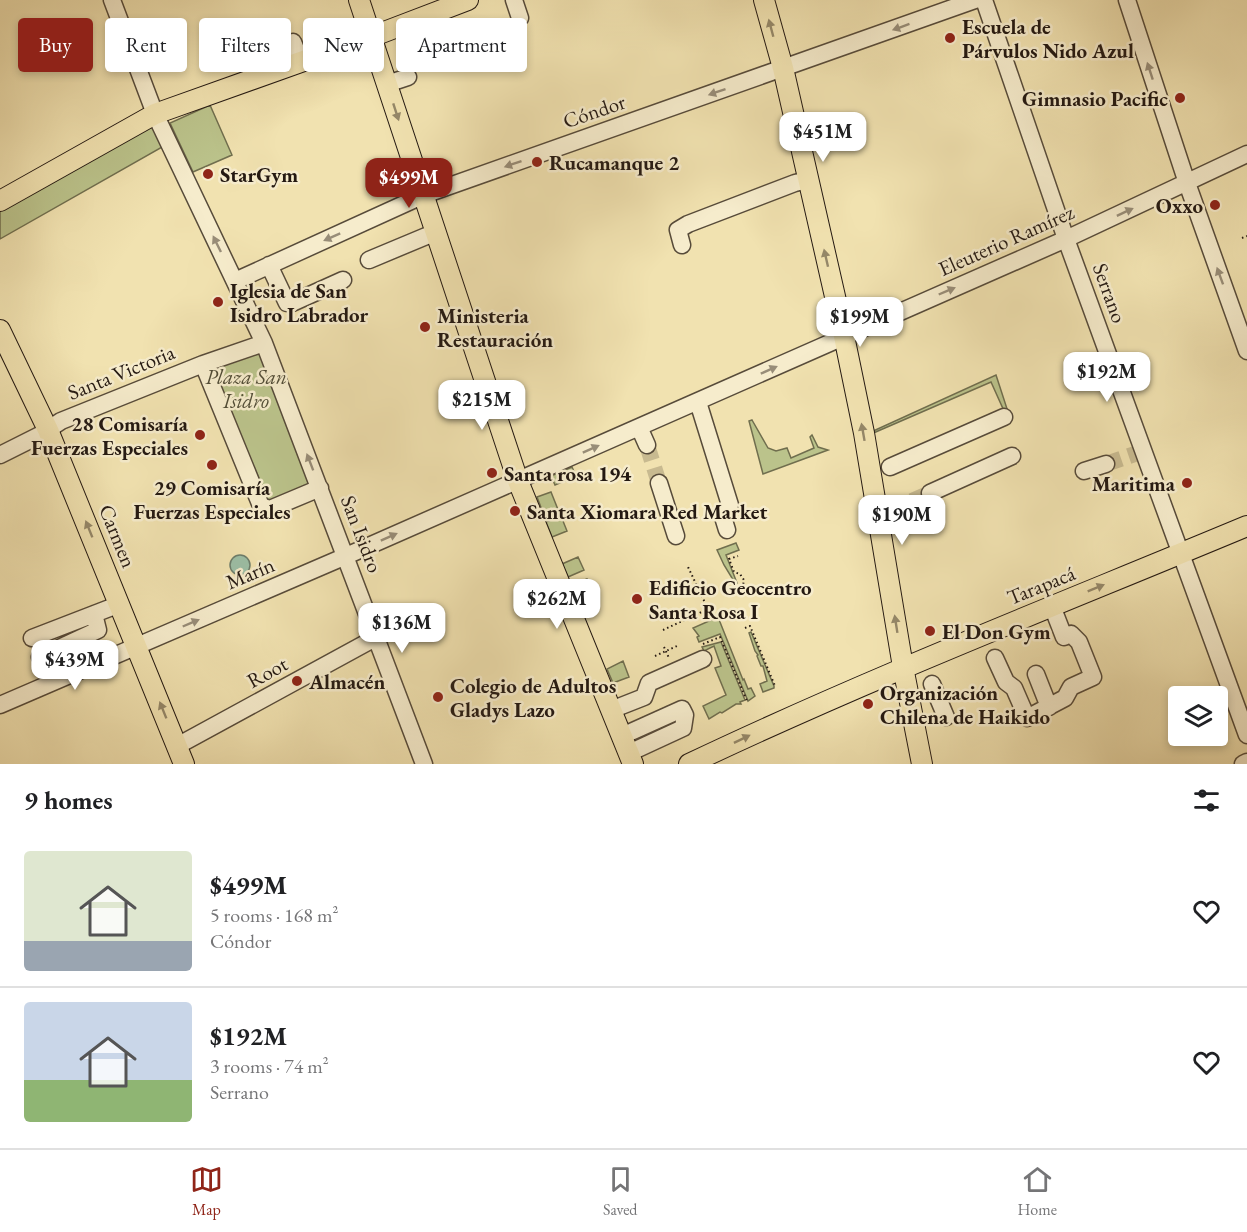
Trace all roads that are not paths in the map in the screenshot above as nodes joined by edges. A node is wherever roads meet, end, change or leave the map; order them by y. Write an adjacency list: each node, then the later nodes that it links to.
1 (359, 0): 9 (main road)
2 (468, 0): 11 (main road)
3 (514, 0): 10 (street)
4 (764, 0): 14 (main road, one-way to 4)
5 (975, 0): 14 (street, Cóndor, one-way to 14)
6 (984, 0): 25 (street, Serrano)
7 (1127, 0): 21 (street, one-way to 7)
8 (116, 2): 18 (street, San Isidro)
9 (365, 18)
10 (520, 18)
11 (384, 32)
12 (293, 42): 13 (street)
13 (301, 62): 18 (main road)
14 (783, 69): 20 (main road); 22 (street, Cóndor, one-way to 22)
15 (383, 72): 17 (main road)
16 (408, 77): 17 (street)
17 (387, 84): 22 (main road, one-way to 22)
18 (155, 114): 23 (main road); 30 (street, San Isidro, one-way to 18)
19 (1247, 154): 21 (street, Eleuterio Ramírez)
20 (808, 180): 26 (street); 32 (main road, one-way to 20)
21 (1186, 183): 25 (street, Eleuterio Ramírez, one-way to 21); 34 (street, one-way to 21)
22 (424, 195): 24 (main road); 28 (street, Cóndor, one-way to 28)
23 (0, 201)
24 (436, 232): 27 (street); 46 (main road)
25 (1066, 240): 32 (street, Eleuterio Ramírez, one-way to 25); 53 (street, Serrano)
26 (682, 245)
27 (369, 260)
28 (269, 265): 29 (street); 30 (street, Cóndor)
29 (343, 280)
30 (235, 281): 33 (street, San Isidro)
31 (0, 330): 39 (main road, Carmen)
32 (844, 336): 36 (street, Eleuterio Ramírez, one-way to 32); 44 (main road, one-way to 32)
33 (264, 343): 35 (street, Santa Victoria); 48 (street, San Isidro, one-way to 33)
34 (1247, 351)
35 (203, 364): 39 (street, Santa Victoria); 48 (street, San Isidro)
36 (698, 402): 38 (street, Eleuterio Ramírez); 51 (street)
37 (1004, 417): 44 (street)
38 (639, 427): 40 (street); 46 (street, Eleuterio Ramírez, one-way to 38)
39 (48, 430): 41 (street, Santa Victoria); 55 (main road, Carmen, one-way to 39)
40 (647, 445)
41 (0, 454)
42 (1012, 456): 49 (street)
43 (1106, 464): 45 (street)
44 (880, 471): 64 (main road, one-way to 44)
45 (1084, 471)
46 (518, 480): 54 (street, Marín, one-way to 46); 69 (main road)
47 (659, 483): 52 (street)
48 (320, 488): 54 (street, San Isidro)
49 (930, 493)
50 (1247, 526): 53 (main road, Tarapacá)
51 (727, 530)
52 (676, 536)
53 (1181, 554): 56 (main road, Tarapacá, one-way to 53); 71 (street, Serrano)
54 (346, 556): 58 (street, San Isidro); 60 (street, Marín, one-way to 54)
55 (120, 604): 57 (street); 60 (main road, Carmen)
56 (1055, 605): 64 (main road, Tarapacá); 68 (street)
57 (94, 614): 59 (street); 62 (street)
58 (377, 637): 73 (street, Root); 74 (street, San Isidro)
59 (32, 638)
60 (137, 646): 67 (street, Marín); 73 (main road, Carmen, one-way to 60)
61 (703, 652): 69 (street)
62 (40, 657)
63 (995, 658): 68 (street)
64 (903, 667): 75 (main road, Tarapacá, one-way to 64); 76 (main road)
65 (1036, 674): 68 (street)
66 (932, 684): 70 (street)
67 (0, 705)
68 (1049, 707)
69 (611, 710): 72 (main road)
70 (946, 717)
71 (1247, 735)
72 (628, 751)
73 (181, 755)
74 (424, 764)
75 (689, 764)
76 (922, 764)

